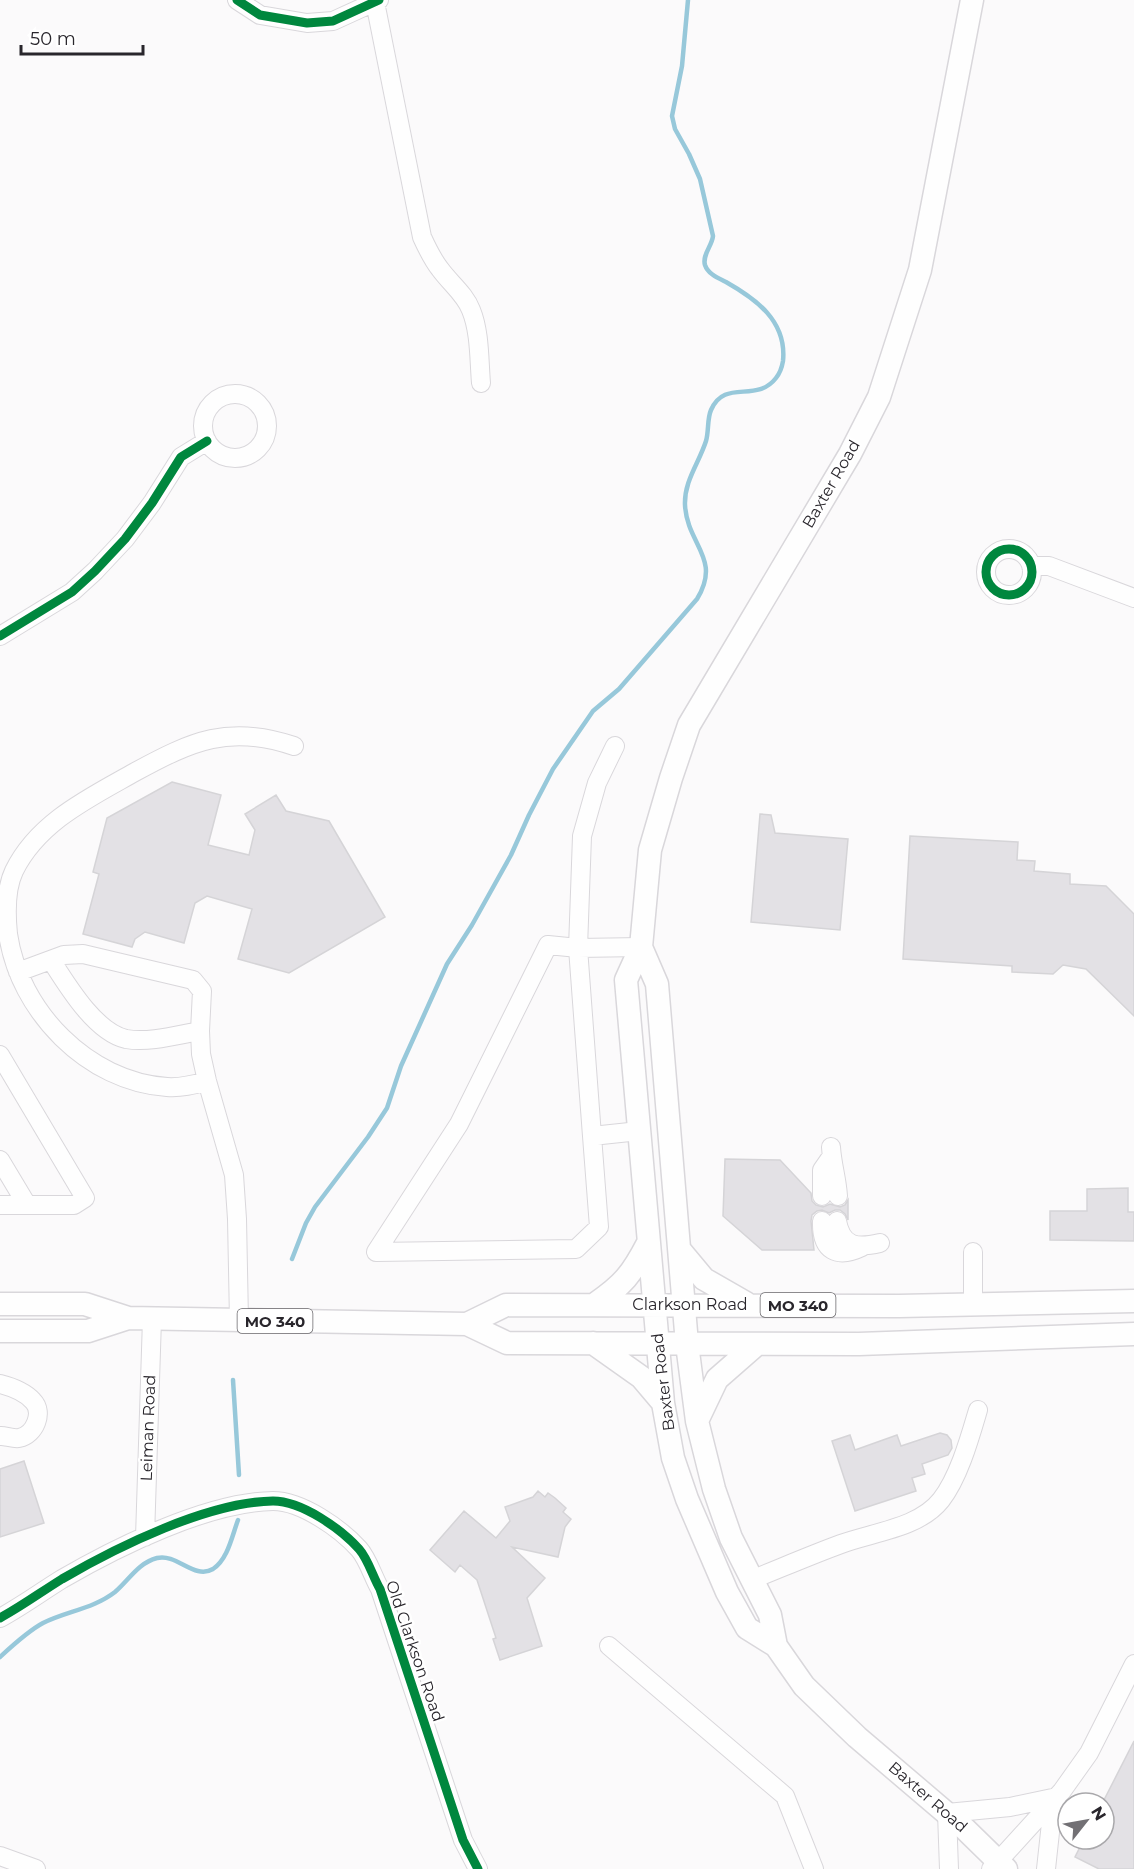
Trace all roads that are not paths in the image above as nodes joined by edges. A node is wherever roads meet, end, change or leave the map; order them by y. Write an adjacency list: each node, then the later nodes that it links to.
1 (237, 0): 3 (street)
2 (972, 0): 11 (main road, Baxter Road)
3 (377, 1): 4 (street)
4 (481, 384)
5 (207, 441): 8 (street)
6 (1031, 566): 7 (street)
7 (1134, 598)
8 (0, 636)
9 (294, 746): 14 (street)
10 (615, 746): 12 (street)
11 (641, 946): 12 (street); 18 (main road, Baxter Road); 28 (main road, Baxter Road)
12 (578, 948): 19 (street); 19 (street)
13 (51, 960): 14 (street); 15 (street); 15 (street)
14 (18, 972): 17 (street)
15 (200, 1031): 17 (street)
16 (0, 1055): 24 (street)
17 (207, 1081): 39 (street)
18 (639, 1131): 19 (street); 26 (main road, Baxter Road)
19 (592, 1136)
20 (831, 1152): 22 (street)
21 (0, 1160): 24 (street)
22 (830, 1196)
23 (0, 1205): 24 (street)
24 (27, 1205)
25 (829, 1221): 27 (street)
26 (648, 1243): 32 (main road); 33 (main road, Baxter Road)
27 (871, 1245)
28 (679, 1248): 34 (main road, Baxter Road); 35 (main road)
29 (973, 1252): 36 (street)
30 (1134, 1301): 36 (main road, Clarkson Road / MO 340)
31 (0, 1304): 37 (main road, Clarkson Road / MO 340)
32 (595, 1304): 33 (main road, Clarkson Road / MO 340); 40 (main road, Clarkson Road / MO 340)
33 (654, 1305): 34 (main road, Clarkson Road / MO 340); 44 (main road, Baxter Road)
34 (684, 1305): 35 (main road, Clarkson Road / MO 340); 45 (main road, Baxter Road)
35 (750, 1305): 36 (main road, Clarkson Road / MO 340)
36 (973, 1305)
37 (128, 1318): 38 (main road, Clarkson Road / MO 340); 41 (main road, Clarkson Road / MO 340)
38 (152, 1318): 39 (main road, Clarkson Road / MO 340); 52 (street, Leiman Road)
39 (239, 1320): 40 (main road, Clarkson Road / MO 340)
40 (467, 1324): 43 (main road, Clarkson Road / MO 340)
41 (0, 1331)
42 (1134, 1334): 46 (main road, Clarkson Road / MO 340)
43 (593, 1343): 44 (main road, Clarkson Road / MO 340); 48 (main road)
44 (657, 1343): 45 (main road, Clarkson Road / MO 340); 48 (main road, Baxter Road)
45 (687, 1344): 46 (main road, Clarkson Road / MO 340); 50 (main road, Baxter Road)
46 (757, 1344): 50 (main road)
47 (0, 1384): 51 (street)
48 (663, 1403): 56 (main road, Baxter Road)
49 (978, 1410): 53 (street)
50 (697, 1421): 53 (main road, Baxter Road)
51 (1, 1436)
52 (145, 1537): 54 (street, Old Clarkson Road); 66 (street, Old Clarkson Road)
53 (751, 1580): 56 (main road, Baxter Road)
54 (0, 1618)
55 (609, 1646): 67 (street)
56 (776, 1646): 62 (main road, Baxter Road)
57 (1134, 1664): 58 (street)
58 (1061, 1791)
59 (1056, 1797): 62 (street)
60 (1056, 1798): 64 (street)
61 (1056, 1801): 70 (street)
62 (947, 1813): 64 (main road, Baxter Road); 68 (street)
63 (0, 1856): 65 (street)
64 (998, 1866): 69 (street)
65 (36, 1869)
66 (478, 1869)
67 (814, 1869)
68 (949, 1869)
69 (976, 1869)
70 (1046, 1869)

